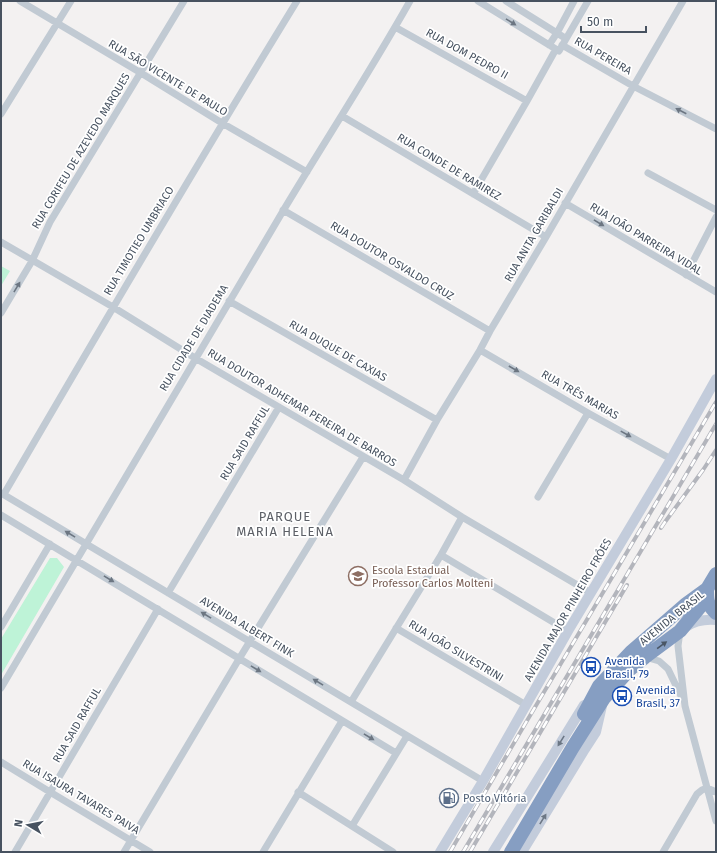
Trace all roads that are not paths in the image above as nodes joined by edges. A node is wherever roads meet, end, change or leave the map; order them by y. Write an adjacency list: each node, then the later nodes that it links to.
1 (20, 1): 11 (street, RUA SÃO VICENTE DE PAULO)
2 (71, 1): 11 (street)
3 (184, 1): 16 (street, RUA CORIFEU DE AZEVEDO MARQUES)
4 (297, 1): 21 (street, RUA TIMOTIEO UMBRIACO)
5 (410, 1): 12 (street, RUA CIDADE DE DIADEMA)
6 (478, 1): 14 (street, one-way to 14)
7 (506, 1): 13 (street)
8 (574, 1): 13 (street)
9 (588, 1): 15 (street)
10 (683, 1): 17 (street, RUA ANITA GARIBALDI)
11 (57, 24): 16 (street, RUA SÃO VICENTE DE PAULO); 19 (street)
12 (395, 27): 18 (street, RUA DOM PEDRO II); 20 (street, RUA CIDADE DE DIADEMA)
13 (557, 33): 14 (street); 15 (street)
14 (549, 45): 15 (street)
15 (560, 46): 17 (street, RUA PEREIRA); 18 (street)
16 (141, 73): 21 (street, RUA SÃO VICENTE DE PAULO); 32 (street, RUA CORIFEU DE AZEVEDO MARQUES)
17 (633, 86): 22 (street, RUA PEREIRA, one-way to 17); 26 (street, RUA ANITA GARIBALDI)
18 (527, 101): 25 (street)
19 (1, 114)
20 (342, 116): 23 (street, RUA CIDADE DE DIADEMA); 25 (street, RUA CONDE DE RAMIREZ)
21 (222, 123): 23 (street, RUA SÃO VICENTE DE PAULO); 36 (street, RUA TIMOTIEO UMBRIACO)
22 (716, 129)
23 (307, 172): 27 (street, RUA CIDADE DE DIADEMA)
24 (648, 173): 28 (street)
25 (473, 194): 30 (street, RUA CONDE DE RAMIREZ)
26 (565, 203): 30 (street, RUA ANITA GARIBALDI); 33 (street, RUA JOÃO PARREIRA VIDAL, one-way to 33)
27 (284, 210): 35 (street, RUA CIDADE DE DIADEMA); 38 (street, RUA DOUTOR OSVALDO CRUZ)
28 (716, 210)
29 (716, 217): 33 (street)
30 (546, 237): 38 (street, RUA ANITA GARIBALDI)
31 (1, 242): 32 (street, RUA DOUTOR ADHEMAR PEREIRA DE BARROS)
32 (32, 260): 36 (street, RUA DOUTOR ADHEMAR PEREIRA DE BARROS); 37 (street, RUA CORIFEU DE AZEVEDO MARQUES, one-way to 32)
33 (686, 275): 34 (street, RUA JOÃO PARREIRA VIDAL)
34 (716, 292)
35 (229, 301): 40 (street, RUA CIDADE DE DIADEMA); 44 (street, RUA DUQUE DE CAXIAS)
36 (113, 307): 40 (street, RUA DOUTOR ADHEMAR PEREIRA DE BARROS); 48 (street, RUA TIMOTIEO UMBRIACO)
37 (1, 313)
38 (490, 331): 39 (street, RUA ANITA GARIBALDI)
39 (480, 350): 43 (street, RUA TRÊS MARIAS, one-way to 43); 44 (street, RUA ANITA GARIBALDI)
40 (195, 358): 42 (street, RUA DOUTOR ADHEMAR PEREIRA DE BARROS); 52 (street, RUA CIDADE DE DIADEMA)
41 (716, 379): 46 (street, AVENIDA MAJOR PINHEIRO FRÓES)
42 (280, 407): 45 (street, RUA DOUTOR ADHEMAR PEREIRA DE BARROS); 58 (street, RUA SAID RAFFUL)
43 (588, 413): 46 (street, RUA TRÊS MARIAS, one-way to 46); 49 (street)
44 (437, 420): 47 (street, RUA ANITA GARIBALDI)
45 (364, 457): 47 (street, RUA DOUTOR ADHEMAR PEREIRA DE BARROS); 70 (street)
46 (671, 459): 59 (street, AVENIDA MAJOR PINHEIRO FRÓES)
47 (404, 480): 51 (street, RUA DOUTOR ADHEMAR PEREIRA DE BARROS)
48 (2, 494): 52 (street, AVENIDA ALBERT FINK, one-way to 48)
49 (538, 497)
50 (1, 515): 53 (street)
51 (462, 517): 54 (street); 59 (street, RUA DOUTOR ADHEMAR PEREIRA DE BARROS)
52 (85, 543): 55 (street, RUA CIDADE DE DIADEMA); 58 (street, AVENIDA ALBERT FINK)
53 (50, 544): 55 (street); 66 (street)
54 (441, 555): 67 (street); 68 (street)
55 (76, 559): 62 (street, one-way to 62); 73 (street, RUA CIDADE DE DIADEMA)
56 (716, 574): 57 (highway)
57 (707, 589): 60 (highway, AVENIDA BRASIL); 61 (highway, AVENIDA BRASIL); 63 (highway)
58 (168, 593): 70 (street, AVENIDA ALBERT FINK, one-way to 58)
59 (592, 593): 68 (street, AVENIDA MAJOR PINHEIRO FRÓES)
60 (685, 605): 61 (highway); 74 (highway, AVENIDA BRASIL)
61 (699, 608): 64 (street); 69 (highway, AVENIDA BRASIL)
62 (158, 609): 72 (street); 85 (street, RUA SAID RAFFUL)
63 (716, 613)
64 (716, 616)
65 (716, 620): 69 (street)
66 (1, 627)
67 (396, 628): 75 (street); 76 (street, RUA JOÃO SILVESTRINI)
68 (568, 631): 76 (street, AVENIDA MAJOR PINHEIRO FRÓES)
69 (680, 632): 71 (highway, AVENIDA BRASIL, one-way to 69); 77 (street)
70 (250, 642): 72 (street); 75 (street, AVENIDA ALBERT FINK, one-way to 70)
71 (645, 657): 74 (highway, AVENIDA BRASIL); 77 (street)
72 (239, 659): 78 (street, one-way to 78); 90 (street)
73 (1, 688)
74 (602, 692): 80 (highway, AVENIDA BRASIL); 97 (street, AVENIDA BRASIL, one-way to 97); 100 (street, AVENIDA BRASIL, one-way to 74)
75 (351, 702): 79 (street, AVENIDA ALBERT FINK)
76 (526, 705): 83 (street, AVENIDA MAJOR PINHEIRO FRÓES)
77 (686, 706): 84 (street)
78 (342, 721): 81 (street, one-way to 81); 86 (street)
79 (408, 736): 81 (street); 83 (street, AVENIDA ALBERT FINK)
80 (571, 746): 98 (highway); 99 (highway)
81 (396, 753): 89 (street)
82 (1, 762): 85 (street, RUA ISAURA TAVARES PAIVA)
83 (483, 780): 96 (street, AVENIDA MAJOR PINHEIRO FRÓES)
84 (707, 788): 87 (street); 88 (street); 101 (street)
85 (50, 792): 90 (street, RUA ISAURA TAVARES PAIVA); 91 (street, RUA SAID RAFFUL)
86 (298, 792): 89 (street); 94 (street)
87 (716, 792)
88 (716, 821)
89 (352, 826): 95 (street)
90 (131, 840): 92 (street); 93 (street, RUA ISAURA TAVARES PAIVA)
91 (15, 852)
92 (124, 852)
93 (150, 852)
94 (262, 852)
95 (393, 852)
96 (440, 852)
97 (493, 852)
98 (505, 852)
99 (511, 852)
100 (522, 852)
101 (663, 852)

